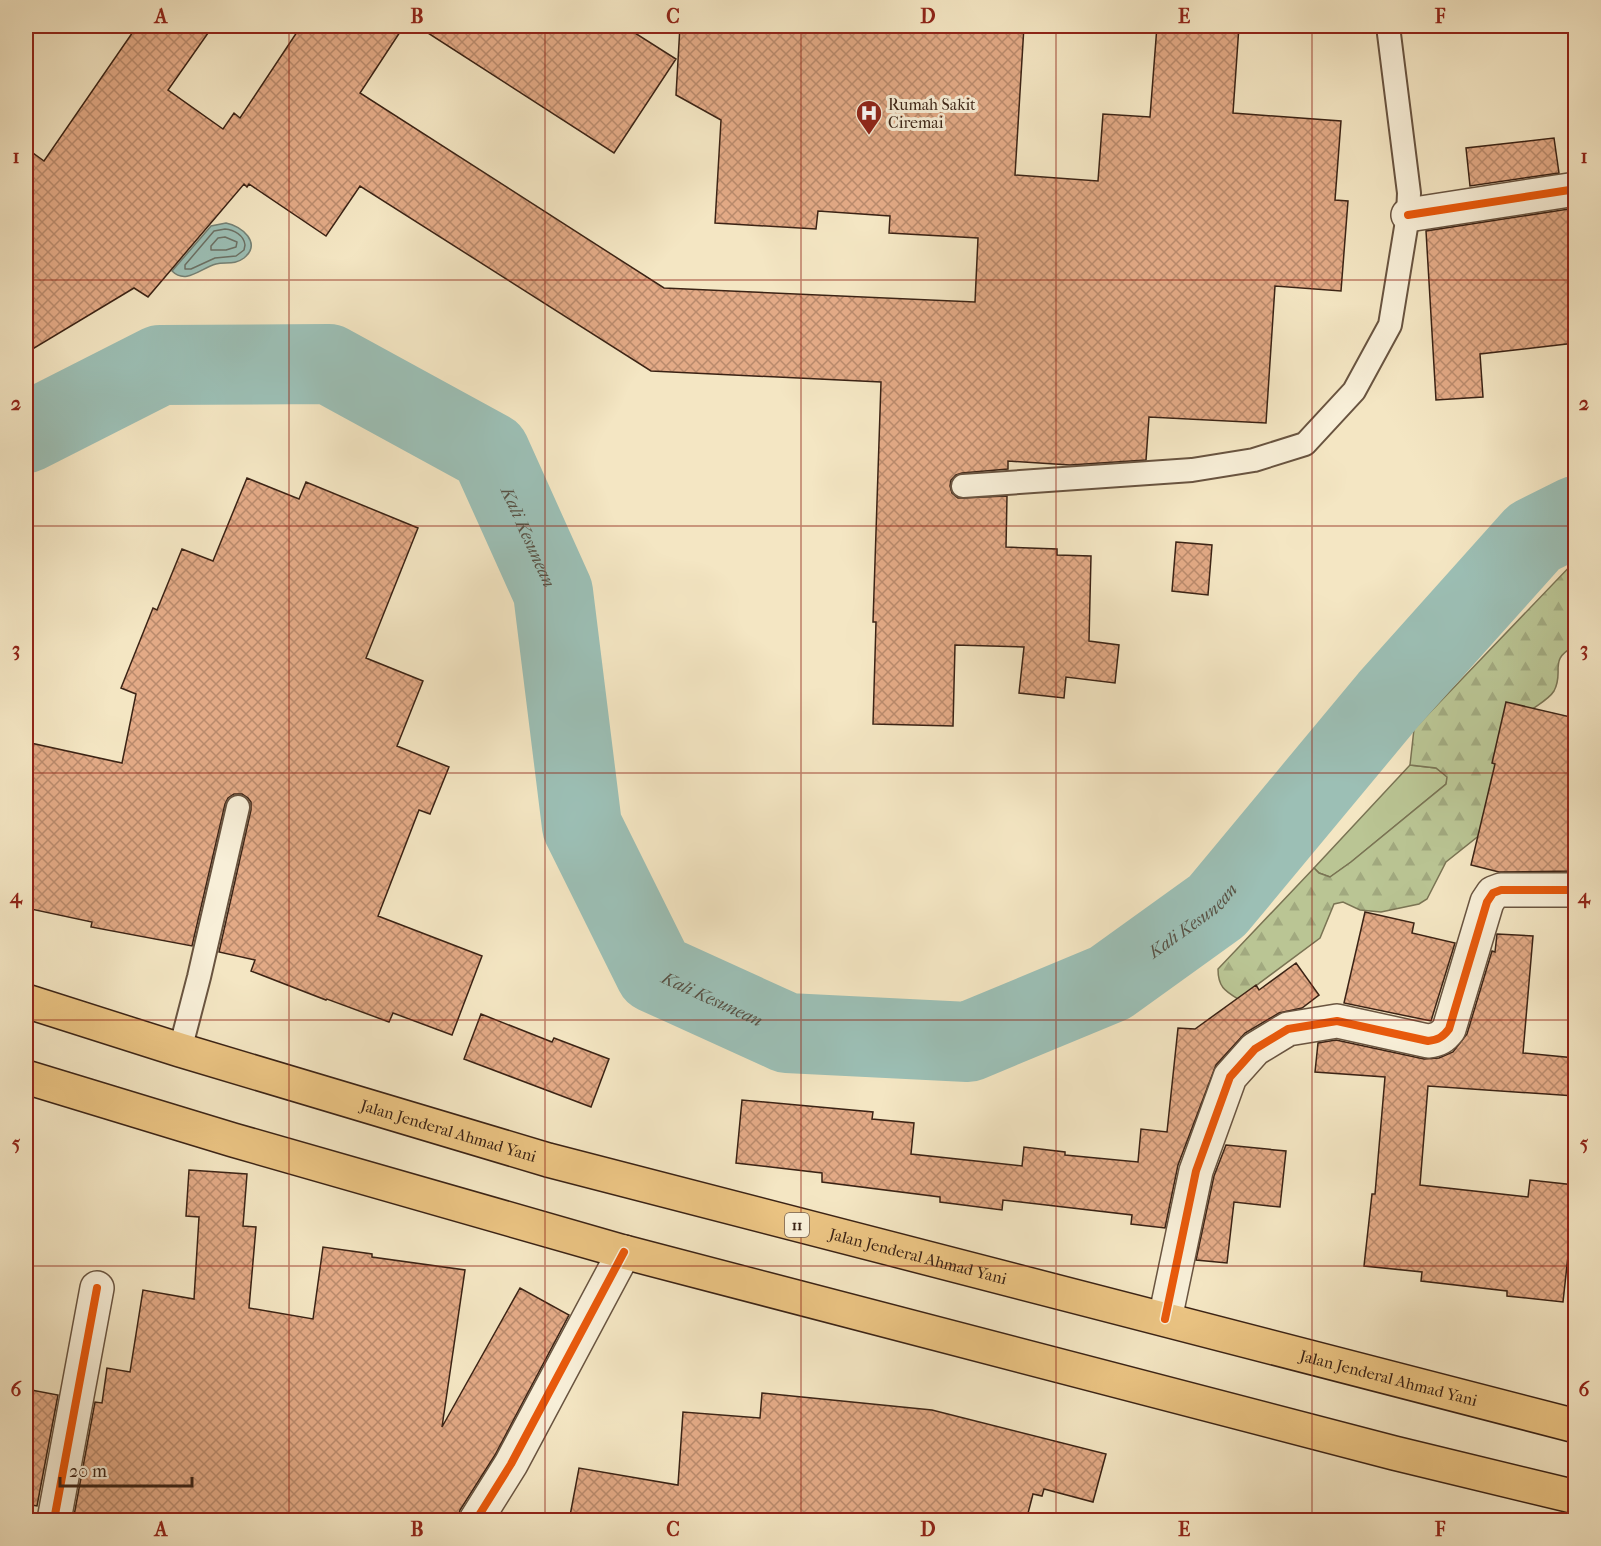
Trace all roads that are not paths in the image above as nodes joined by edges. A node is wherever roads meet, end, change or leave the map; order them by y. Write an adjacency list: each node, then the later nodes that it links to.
1 (1388, 26): 3 (lane)
2 (1575, 189): 3 (street)
3 (1408, 215): 4 (lane)
4 (963, 486)
5 (238, 807): 8 (lane)
6 (1575, 890): 12 (street)
7 (26, 1001): 8 (highway, Jalan Jenderal Ahmad Yani / 11)
8 (180, 1050): 12 (highway, Jalan Jenderal Ahmad Yani / 11)
9 (26, 1077): 10 (highway)
10 (624, 1252): 14 (highway); 16 (street)
11 (97, 1288): 15 (street)
12 (1165, 1319): 13 (highway, Jalan Jenderal Ahmad Yani / 11)
13 (1575, 1426)
14 (1575, 1497)
15 (54, 1521)
16 (476, 1521)

